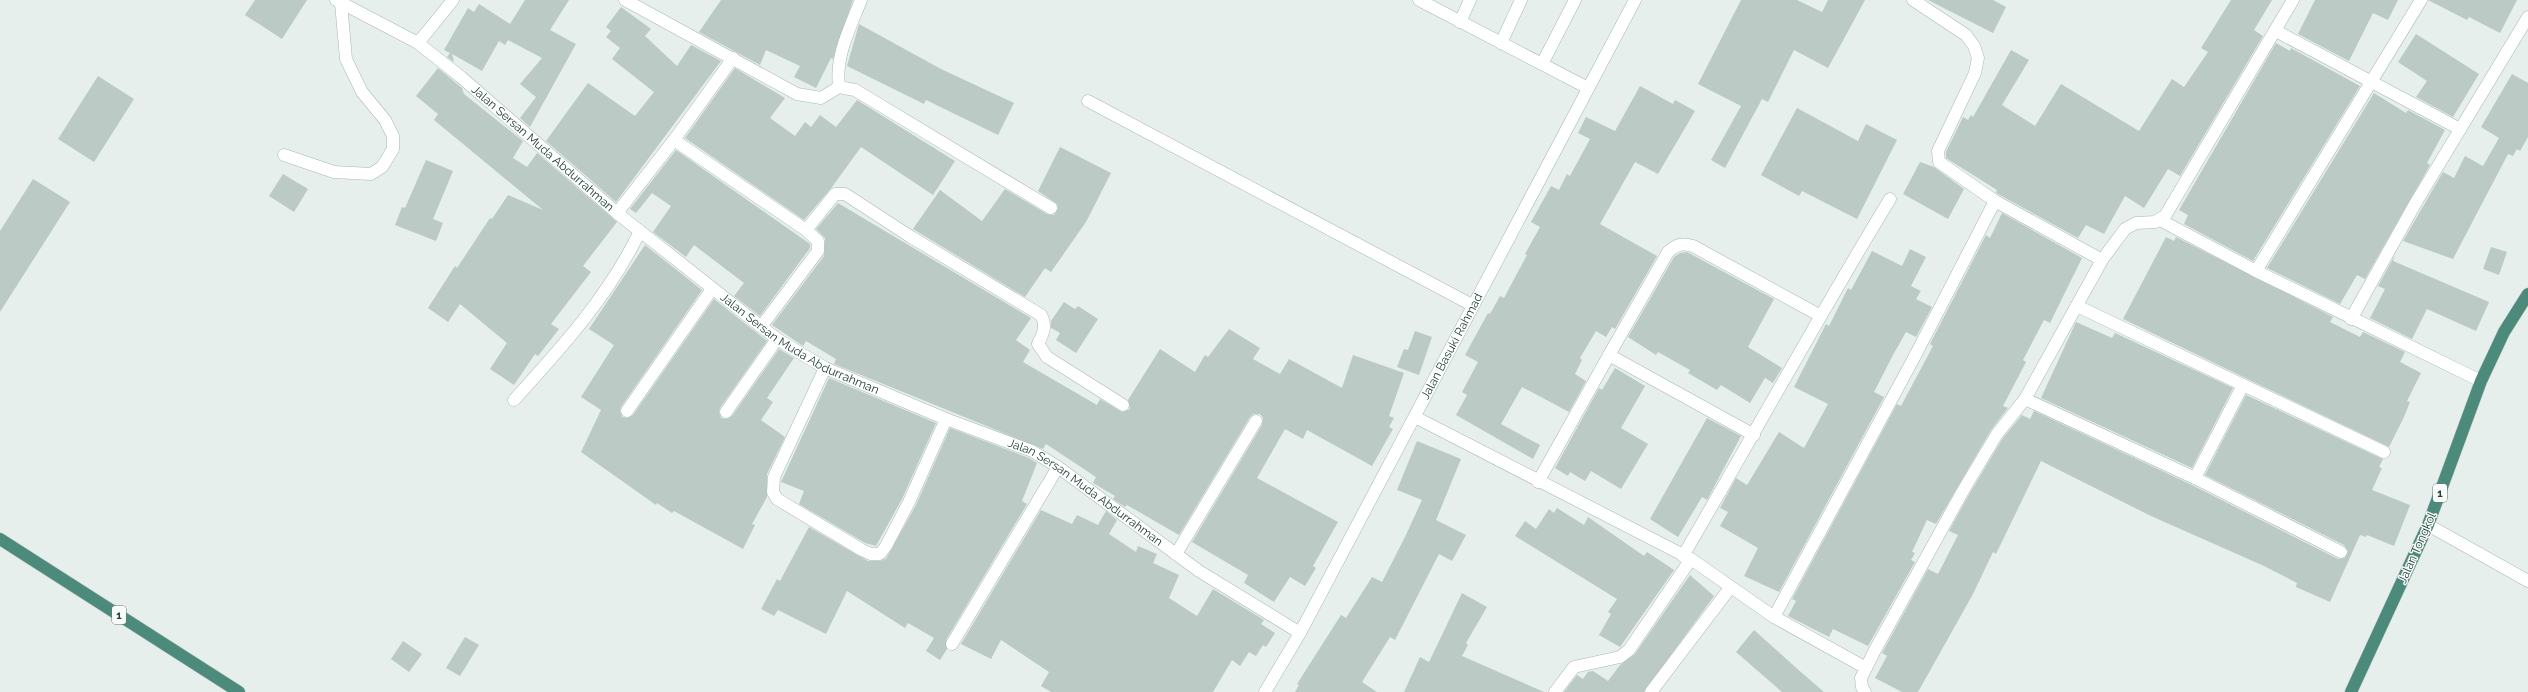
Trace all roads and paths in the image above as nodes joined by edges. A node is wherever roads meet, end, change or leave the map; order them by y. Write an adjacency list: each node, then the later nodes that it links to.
1 (453, 0): 16 (street)
2 (625, 0): 18 (street)
3 (861, 0): 21 (street)
4 (1419, 0): 14 (street)
5 (1470, 0): 14 (street)
6 (1521, 0): 17 (street)
7 (1574, 0): 19 (street)
8 (1635, 0): 22 (street, Jalan Basuki Rahmad)
9 (1913, 0): 28 (street)
10 (2293, 0): 15 (street)
11 (2421, 0): 20 (street)
12 (338, 1): 16 (street, Jalan Sersan Muda Abdurrahman); 26 (street)
13 (2528, 17): 24 (street)
14 (1460, 22): 17 (street)
15 (2276, 31): 20 (street); 31 (street)
16 (418, 43): 30 (street, Jalan Sersan Muda Abdurrahman)
17 (1501, 43): 19 (street)
18 (733, 58): 21 (street); 25 (street)
19 (1542, 64): 22 (street)
20 (2369, 82): 24 (street); 35 (street)
21 (838, 87): 29 (street)
22 (1588, 88): 38 (street, Jalan Basuki Rahmad)
23 (1088, 101): 38 (street)
24 (2460, 130): 41 (street)
25 (674, 140): 30 (street); 32 (street)
26 (284, 155)
27 (1890, 199): 40 (street)
28 (1995, 200): 34 (street); 68 (street)
29 (1051, 208)
30 (617, 213): 33 (street, Jalan Sersan Muda Abdurrahman)
31 (2160, 220): 34 (street); 35 (street)
32 (806, 230): 42 (street); 50 (street)
33 (640, 231): 36 (street, Jalan Sersan Muda Abdurrahman); 49 (street)
34 (2102, 260): 39 (street)
35 (2256, 271): 41 (street)
36 (712, 289): 42 (street, Jalan Sersan Muda Abdurrahman); 51 (street)
37 (2528, 294): 46 (highway, Jalan Tongkol / 1)
38 (1472, 305): 53 (street, Jalan Basuki Rahmad)
39 (2077, 306): 47 (street); 48 (street)
40 (1820, 315): 44 (street); 56 (street)
41 (2351, 319): 46 (street)
42 (760, 327): 43 (street, Jalan Sersan Muda Abdurrahman)
43 (777, 339): 45 (street, Jalan Sersan Muda Abdurrahman); 52 (street)
44 (1609, 355): 56 (street); 60 (street)
45 (825, 368): 54 (street, Jalan Sersan Muda Abdurrahman); 54 (street)
46 (2481, 381): 61 (highway, Jalan Tongkol / 1)
47 (2243, 384): 57 (street); 59 (street)
48 (2025, 399): 59 (street); 71 (street)
49 (514, 400)
50 (1123, 405)
51 (627, 411)
52 (726, 412)
53 (1415, 416): 60 (street); 69 (street, Jalan Basuki Rahmad)
54 (946, 419): 58 (street, Jalan Sersan Muda Abdurrahman)
55 (1256, 421): 64 (street)
56 (1754, 435): 65 (street)
57 (2384, 452)
58 (1058, 467): 64 (street, Jalan Sersan Muda Abdurrahman); 70 (street)
59 (2195, 478): 63 (street)
60 (1538, 482): 65 (street)
61 (2428, 525): 66 (street); 77 (highway, Jalan Tongkol / 1)
62 (0, 539): 72 (highway, 1)
63 (2341, 552)
64 (1176, 554): 69 (street, Jalan Sersan Muda Abdurrahman)
65 (1687, 558): 67 (street); 74 (street)
66 (2528, 581)
67 (1730, 588): 68 (street); 75 (street)
68 (1774, 617): 71 (street)
69 (1300, 633): 73 (street, Jalan Basuki Rahmad)
70 (952, 644)
71 (1866, 668): 76 (street)
72 (239, 692)
73 (1265, 692)
74 (1556, 692)
75 (1651, 692)
76 (1865, 692)
77 (2351, 692)

